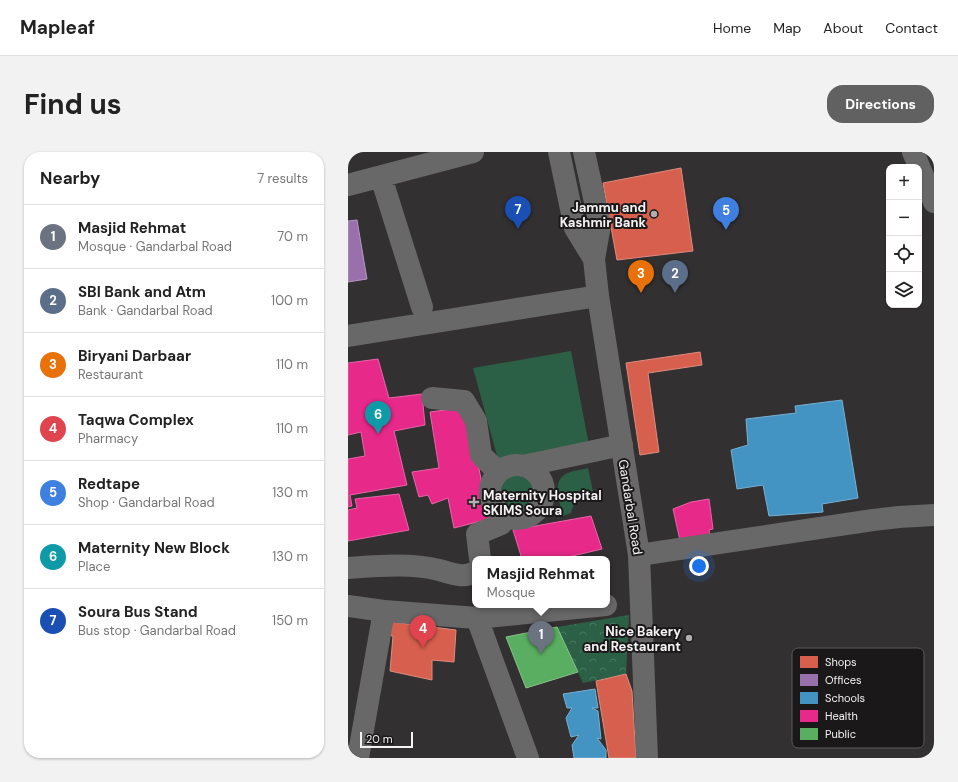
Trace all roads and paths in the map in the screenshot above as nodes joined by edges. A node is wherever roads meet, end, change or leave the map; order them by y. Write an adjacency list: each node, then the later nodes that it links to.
1 (473, 152): 5 (street)
2 (559, 152): 8 (main road, Gandarbal Road)
3 (584, 152): 8 (main road, Gandarbal Road)
4 (913, 152): 7 (street)
5 (381, 177): 6 (street); 10 (street)
6 (348, 185)
7 (934, 202)
8 (594, 259): 9 (main road, Gandarbal Road)
9 (598, 296): 11 (street); 13 (main road, Gandarbal Road)
10 (422, 307)
11 (348, 336)
12 (432, 398): 15 (street)
13 (622, 445): 14 (street); 18 (main road, Gandarbal Road)
14 (523, 466): 15 (street); 17 (street)
15 (498, 472): 17 (street)
16 (934, 515): 18 (street)
17 (506, 517): 19 (street)
18 (639, 555): 22 (main road, Gandarbal Road)
19 (480, 556)
20 (348, 568): 21 (street)
21 (472, 574)
22 (641, 602): 23 (main road); 30 (main road, Gandarbal Road)
23 (610, 605)
24 (348, 606): 26 (main road)
25 (577, 608): 27 (main road)
26 (384, 611): 27 (main road); 28 (street)
27 (477, 618): 29 (street)
28 (358, 758)
29 (528, 758)
30 (647, 758)

